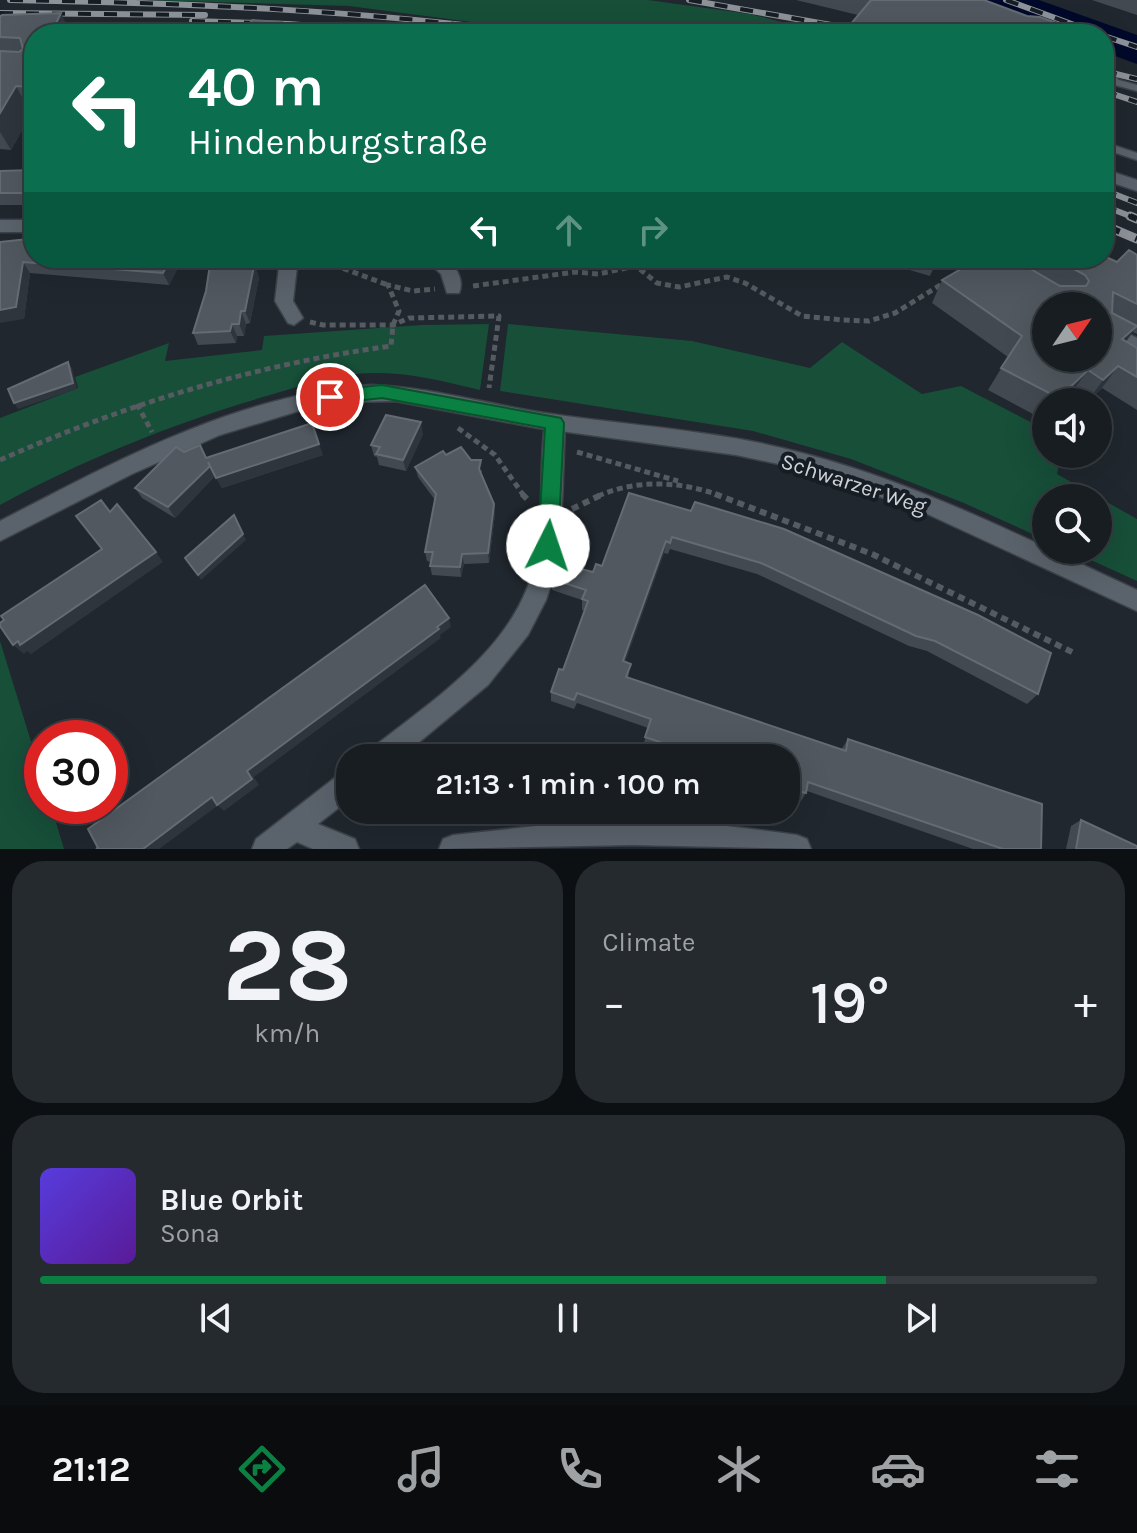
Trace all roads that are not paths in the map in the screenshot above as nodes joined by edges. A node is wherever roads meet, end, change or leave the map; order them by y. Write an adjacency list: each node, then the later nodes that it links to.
1 (1114, 81): 2 (lane)
2 (1137, 88)
3 (1114, 149): 4 (lane)
4 (1137, 157)
5 (1114, 178): 6 (street)
6 (1137, 186)
7 (0, 226): 8 (street)
8 (24, 226)
9 (288, 268): 12 (street)
10 (448, 268): 11 (street)
11 (453, 289)
12 (294, 318)
13 (1112, 333): 14 (street)
14 (1137, 347)
15 (555, 423): 16 (street, Schwarzer Weg); 17 (street, Schwarzer Weg); 18 (street)
16 (0, 532)
17 (1137, 601)
18 (397, 744)
19 (336, 793): 20 (street)
20 (294, 827): 21 (street); 22 (street)
21 (266, 849)
22 (345, 849)
23 (453, 849): 24 (street)
24 (797, 849)

